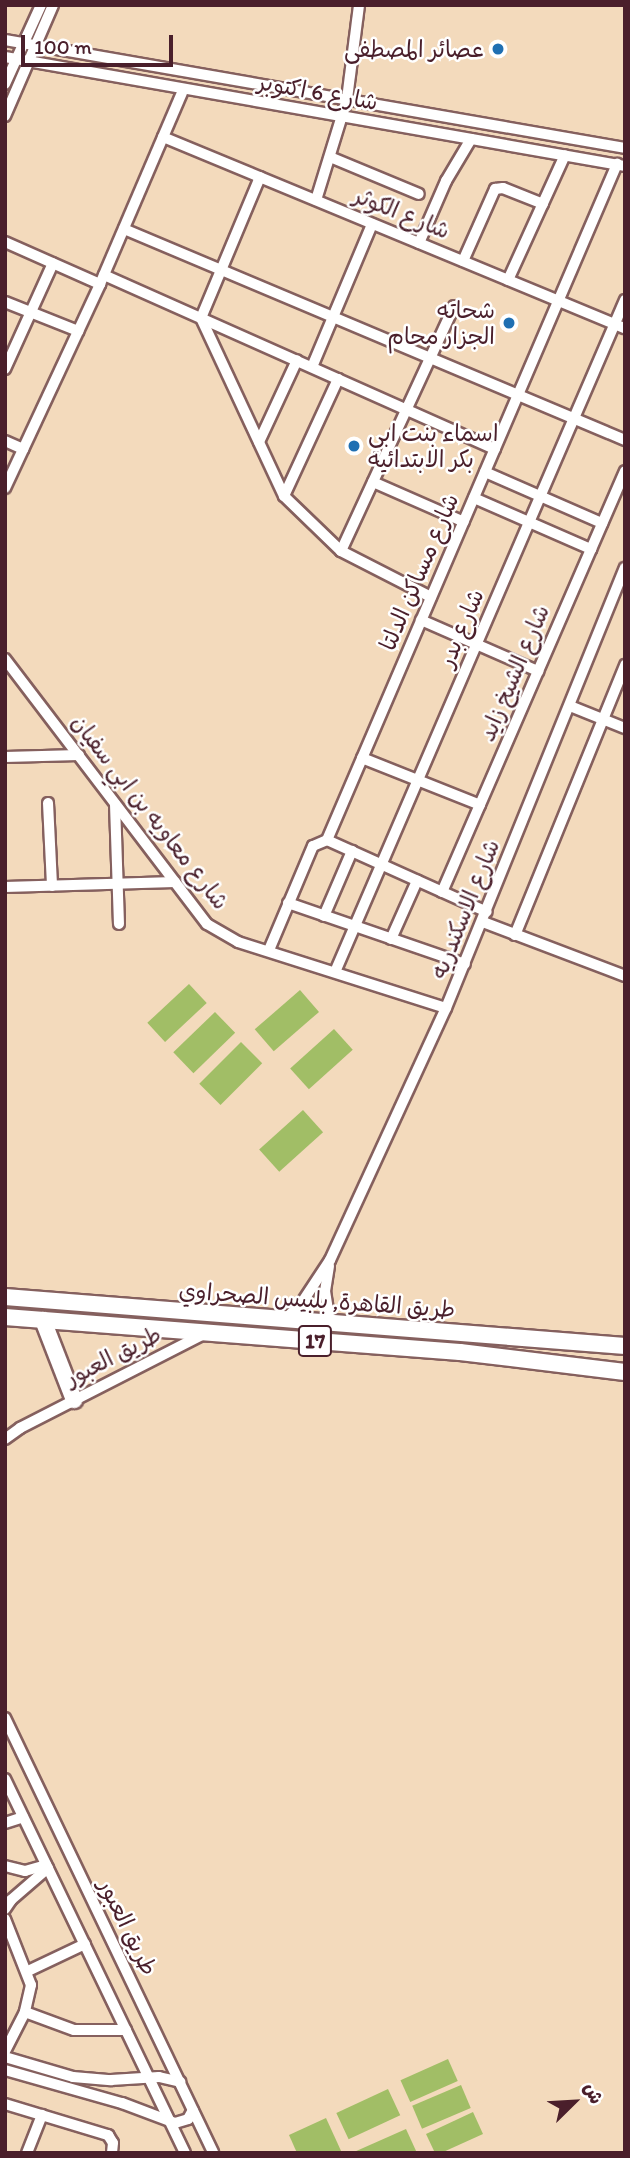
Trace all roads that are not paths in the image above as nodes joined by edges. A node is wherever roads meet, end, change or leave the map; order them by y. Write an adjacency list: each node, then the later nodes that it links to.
1 (41, 5): 5 (street)
2 (53, 5): 5 (street)
3 (359, 5): 10 (street)
4 (5, 40): 5 (street, شارع 6 اكتوبر)
5 (30, 44): 6 (street); 7 (street); 10 (street, شارع 6 اكتوبر)
6 (11, 57): 7 (street, شارع 6 اكتوبر); 8 (street)
7 (30, 60): 9 (street, شارع 6 اكتوبر); 11 (street)
8 (5, 84)
9 (183, 90): 12 (street, شارع 6 اكتوبر); 13 (street)
10 (347, 99): 12 (street); 15 (street, شارع 6 اكتوبر)
11 (5, 116)
12 (342, 118): 14 (street, شارع 6 اكتوبر); 17 (street)
13 (163, 137): 19 (street, شارع الكوثر); 24 (street)
14 (471, 139): 16 (street, شارع 6 اكتوبر); 25 (street)
15 (625, 148)
16 (565, 155): 18 (street, شارع 6 اكتوبر); 22 (street)
17 (330, 157): 20 (street); 21 (street)
18 (621, 165): 32 (street, شارع مساكن الدلتا)
19 (260, 177): 21 (street, شارع الكوثر); 29 (street)
20 (419, 194)
21 (316, 200): 23 (street, شارع الكوثر)
22 (543, 204): 27 (street); 31 (street)
23 (372, 224): 25 (street, شارع الكوثر); 37 (street)
24 (124, 229): 29 (street); 30 (street)
25 (419, 243): 27 (street, شارع الكوثر)
26 (6, 245): 28 (street)
27 (463, 261): 31 (street, شارع الكوثر)
28 (53, 264): 30 (street); 36 (street)
29 (221, 270): 37 (street); 38 (street)
30 (102, 279): 38 (street); 40 (street)
31 (508, 279): 32 (street, شارع الكوثر)
32 (559, 300): 39 (street, شارع الكوثر); 46 (street, شارع مساكن الدلتا)
33 (625, 300): 39 (street, شارع بدر)
34 (5, 302): 36 (street)
35 (454, 306): 41 (street)
36 (31, 312): 40 (street); 44 (street)
37 (333, 317): 41 (street); 43 (street)
38 (201, 318): 42 (street); 51 (street)
39 (620, 326): 48 (street, شارع بدر)
40 (78, 331): 52 (street)
41 (430, 358): 46 (street); 47 (street)
42 (297, 360): 43 (street); 51 (street)
43 (312, 367): 45 (street)
44 (5, 369)
45 (338, 379): 47 (street); 58 (street)
46 (519, 395): 48 (street); 53 (street, شارع مساكن الدلتا)
47 (407, 410): 53 (street); 56 (street)
48 (574, 419): 49 (street); 59 (street, شارع بدر)
49 (625, 440)
50 (5, 441): 52 (street)
51 (259, 442): 58 (street)
52 (23, 449): 57 (street)
53 (495, 449): 55 (street, شارع مساكن الدلتا)
54 (625, 471): 63 (street, شارع الشيخ زايد)
55 (485, 472): 59 (street); 60 (street, شارع مساكن الدلتا)
56 (373, 482): 61 (street); 65 (street)
57 (5, 487)
58 (285, 496): 65 (street)
59 (541, 496): 62 (street, شارع بدر); 63 (street)
60 (474, 498): 61 (street, شارع مساكن الدلتا); 62 (street)
61 (464, 522): 67 (street, شارع مساكن الدلتا)
62 (529, 522): 64 (street); 69 (street, شارع بدر)
63 (602, 523): 64 (street, شارع الشيخ زايد)
64 (591, 549): 72 (street, شارع الشيخ زايد)
65 (341, 551): 67 (street)
66 (624, 571): 73 (street, شارع الاسكندريه)
67 (431, 597): 68 (street, شارع مساكن الدلتا)
68 (421, 620): 69 (street); 78 (street, شارع مساكن الدلتا)
69 (477, 644): 72 (street); 79 (street, شارع بدر)
70 (5, 659): 76 (street, شارع معاويه بن ابي سفيان)
71 (625, 665): 74 (street)
72 (538, 671): 82 (street, شارع الشيخ زايد)
73 (570, 706): 74 (street); 94 (street, شارع الاسكندريه)
74 (603, 719): 75 (street); 97 (street)
75 (625, 728)
76 (79, 755): 77 (street); 81 (street, شارع معاويه بن ابي سفيان)
77 (5, 757)
78 (362, 758): 79 (street); 83 (street, شارع مساكن الدلتا)
79 (418, 780): 82 (street); 85 (street, شارع بدر)
80 (48, 803): 89 (street)
81 (115, 804): 87 (street, شارع معاويه بن ابي سفيان); 88 (street)
82 (480, 805): 91 (street, شارع الشيخ زايد)
83 (327, 840): 84 (street); 92 (street, شارع مساكن الدلتا)
84 (352, 851): 85 (street); 93 (street)
85 (381, 865): 86 (street); 96 (street, شارع بدر)
86 (417, 881): 91 (street); 98 (street)
87 (175, 883): 88 (street); 99 (street, شارع معاويه بن ابي سفيان)
88 (118, 884): 89 (street); 95 (street)
89 (52, 886): 90 (street)
90 (5, 887)
91 (442, 892): 94 (street)
92 (288, 903): 93 (street); 99 (street, شارع مساكن الدلتا)
93 (324, 916): 96 (street)
94 (485, 917): 97 (street); 100 (street, شارع الاسكندريه)
95 (120, 924)
96 (355, 926): 98 (street); 101 (street, شارع بدر)
97 (515, 934): 102 (street)
98 (391, 939): 100 (street)
99 (269, 950): 101 (street, شارع معاويه بن ابي سفيان)
100 (465, 964): 103 (street, شارع الاسكندريه)
101 (335, 972): 103 (street, شارع معاويه بن ابي سفيان)
102 (625, 975)
103 (446, 1008): 104 (street, شارع الاسكندريه)
104 (330, 1260): 108 (street, شارع الاسكندريه); 109 (street, شارع الاسكندريه)
105 (5, 1297): 108 (highway, طريق القاهرة, بلبيس الصحراوي / 17)
106 (5, 1317): 107 (highway, طريق القاهرة, بلبيس الصحراوي / 17)
107 (43, 1320): 110 (highway, طريق القاهرة, بلبيس الصحراوي / 17); 115 (highway)
108 (284, 1320): 109 (highway, طريق القاهرة, بلبيس الصحراوي / 17)
109 (330, 1324): 111 (highway, طريق القاهرة, بلبيس الصحراوي / 17)
110 (205, 1333): 113 (highway, طريق القاهرة, بلبيس الصحراوي / 17); 115 (street, طريق العبور)
111 (580, 1342): 112 (highway, طريق القاهرة, بلبيس الصحراوي / 17); 113 (highway)
112 (622, 1346): 114 (highway)
113 (576, 1366): 114 (highway, طريق القاهرة, بلبيس الصحراوي / 17)
114 (621, 1371)
115 (74, 1401): 116 (street, طريق العبور)
116 (5, 1438)
117 (5, 1718): 133 (street, طريق العبور)
118 (5, 1779): 119 (street, طريق العبور)
119 (23, 1817): 120 (street); 122 (street, طريق العبور)
120 (5, 1823)
121 (5, 1866): 122 (street)
122 (47, 1866): 123 (street); 125 (street, طريق العبور)
123 (5, 1909)
124 (5, 1919): 126 (street)
125 (85, 1944): 126 (street); 128 (street, طريق العبور)
126 (28, 1971): 127 (street)
127 (25, 2012): 128 (street); 129 (street)
128 (126, 2030): 132 (street, طريق العبور)
129 (5, 2051)
130 (5, 2057): 132 (street)
131 (5, 2070): 137 (street)
132 (149, 2078): 133 (street); 137 (street, طريق العبور)
133 (180, 2082): 135 (street, طريق العبور)
134 (5, 2104): 136 (street)
135 (193, 2110): 137 (street); 141 (street, طريق العبور)
136 (42, 2115): 138 (street); 139 (street)
137 (170, 2122): 140 (street, طريق العبور)
138 (27, 2153)
139 (112, 2153)
140 (184, 2153)
141 (214, 2153)

